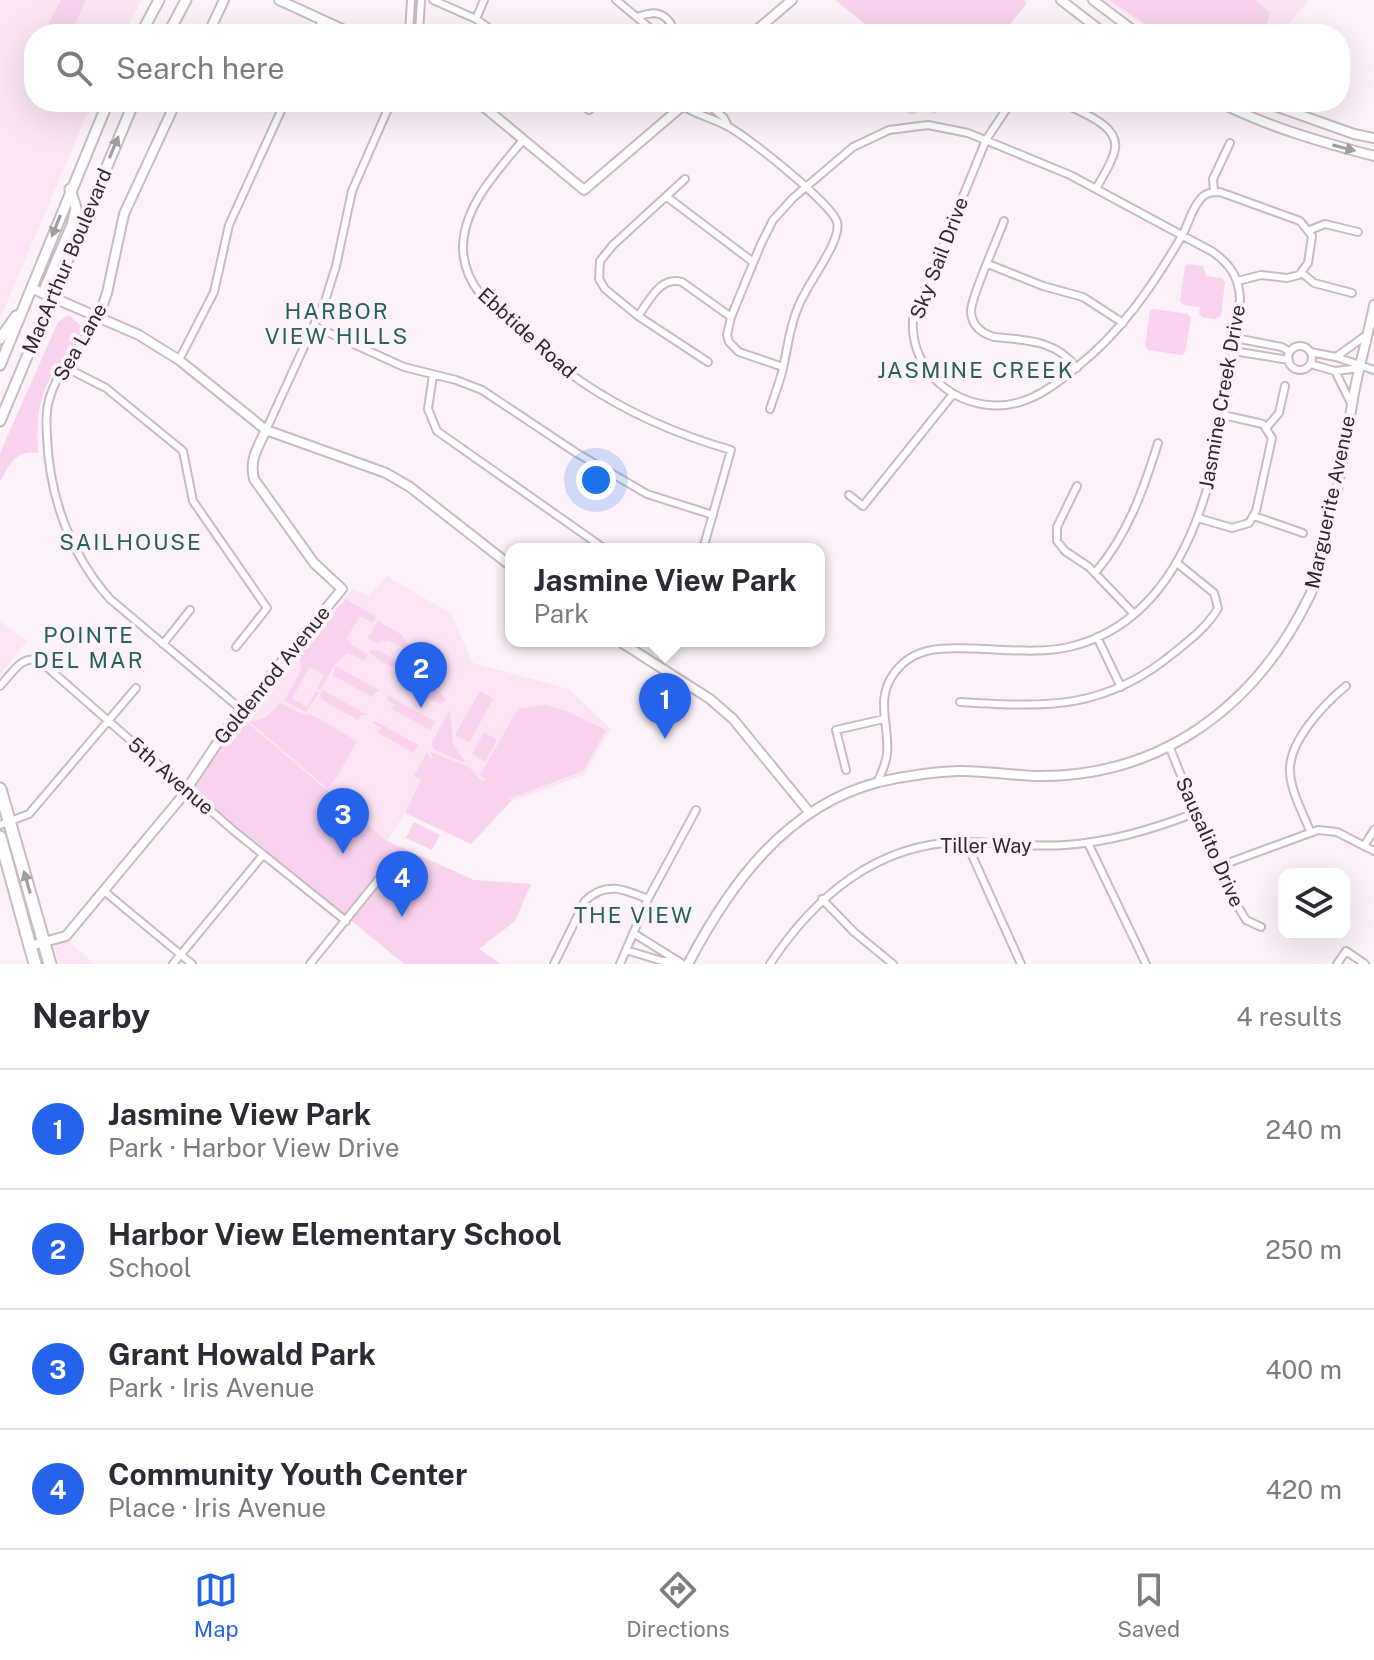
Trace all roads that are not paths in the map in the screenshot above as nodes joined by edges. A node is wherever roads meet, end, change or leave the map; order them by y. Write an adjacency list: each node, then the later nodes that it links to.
1 (159, 0): 16 (main road)
2 (186, 0): 17 (main road)
3 (224, 0): 18 (street)
4 (279, 0): 15 (street)
5 (411, 0): 21 (street)
6 (421, 0): 22 (street)
7 (433, 0): 14 (street)
8 (484, 0): 14 (street)
9 (616, 0): 13 (street)
10 (792, 0): 26 (street)
11 (1061, 0): 27 (street)
12 (1093, 0): 28 (street)
13 (637, 17): 24 (street); 25 (street)
14 (476, 19): 23 (street)
15 (322, 20): 19 (street); 20 (street)
16 (146, 24)
17 (173, 24)
18 (213, 24)
19 (320, 24)
20 (331, 24)
21 (410, 24)
22 (420, 24)
23 (483, 24)
24 (645, 24)
25 (671, 24)
26 (764, 24)
27 (1092, 24)
28 (1125, 24)
29 (104, 112): 52 (main road, MacArthur Boulevard)
30 (130, 112): 66 (main road, MacArthur Boulevard, one-way to 30)
31 (171, 112): 69 (street, Sea Lane)
32 (280, 112): 81 (street)
33 (387, 112): 73 (street, Goldenrod Avenue)
34 (490, 112): 46 (street)
35 (676, 112): 46 (street)
36 (694, 112): 43 (street)
37 (700, 112): 43 (street)
38 (717, 112): 44 (street)
39 (1004, 112): 47 (street, Sky Sail Drive)
40 (1079, 112): 53 (street)
41 (1240, 112): 49 (street, one-way to 49)
42 (1292, 112): 45 (street)
43 (698, 115): 44 (street)
44 (728, 126): 51 (street)
45 (1374, 138)
46 (523, 140): 104 (street, Ebbtide Road)
47 (986, 140): 51 (street, Jasmine Creek Drive); 53 (street, Jasmine Creek Drive); 94 (street, Sky Sail Drive)
48 (1230, 143): 54 (street)
49 (1374, 156)
50 (685, 179): 55 (street)
51 (806, 186): 60 (street, Jasmine Creek Drive); 87 (street)
52 (70, 189): 64 (main road, MacArthur Boulevard, one-way to 64); 66 (main road)
53 (1096, 189): 59 (street, Jasmine Creek Drive)
54 (1214, 192): 57 (street); 59 (street, Sky Sail Drive)
55 (667, 197): 60 (street); 70 (street)
56 (1004, 221): 61 (street)
57 (1310, 230): 58 (street); 62 (street)
58 (1358, 232)
59 (1183, 236): 63 (street, Jasmine Creek Drive); 72 (street, Sky Sail Drive)
60 (753, 262): 71 (street, Jasmine Creek Drive)
61 (988, 264): 72 (street); 88 (street)
62 (1302, 273): 63 (street); 65 (street)
63 (1238, 281): 75 (street, Jasmine Creek Drive)
64 (31, 288): 66 (street); 67 (main road, MacArthur Boulevard)
65 (1352, 293)
66 (48, 295): 69 (street); 98 (main road, MacArthur Boulevard)
67 (25, 304): 76 (main road); 85 (main road, MacArthur Boulevard)
68 (1374, 305): 74 (street, Marguerite Avenue)
69 (99, 316): 81 (street); 86 (street, Sea Lane)
70 (638, 316): 71 (street); 83 (street)
71 (731, 317): 87 (street)
72 (1123, 323): 88 (street, Sky Sail Drive)
73 (314, 326): 92 (street); 100 (street, Goldenrod Avenue)
74 (1368, 334): 80 (street); 89 (street, Marguerite Avenue)
75 (1235, 338): 77 (street, Jasmine Creek Drive); 78 (street)
76 (0, 339)
77 (1233, 351): 82 (street); 97 (street, Jasmine Creek Drive)
78 (1290, 352): 79 (street); 82 (street)
79 (1310, 352): 80 (street); 84 (street)
80 (1336, 357): 89 (street)
81 (179, 360): 100 (street)
82 (1289, 360): 84 (street)
83 (708, 362)
84 (1310, 364): 91 (street)
85 (0, 365)
86 (63, 366): 116 (street, Sea Lane); 117 (street)
87 (783, 367): 96 (street)
88 (1077, 368): 94 (street, Sky Sail Drive)
89 (1361, 368): 90 (street); 91 (street); 95 (street, Marguerite Avenue)
90 (1374, 370)
91 (1335, 371): 95 (street)
92 (433, 375): 104 (street); 108 (street)
93 (1285, 386): 99 (street)
94 (953, 394): 103 (street)
95 (1352, 404): 127 (street, Marguerite Avenue)
96 (770, 409)
97 (1223, 415): 99 (street); 106 (street, Jasmine Creek Drive)
98 (0, 421)
99 (1267, 427): 105 (street)
100 (266, 430): 110 (street); 124 (street, Goldenrod Avenue)
101 (1158, 443): 112 (street)
102 (1077, 486): 112 (street)
103 (849, 495)
104 (713, 515): 109 (street)
105 (1254, 516): 106 (street); 107 (street)
106 (1198, 518): 111 (street, Jasmine Creek Drive)
107 (1303, 533)
108 (596, 543)
109 (705, 543)
110 (505, 561)
111 (1177, 563): 114 (street, Jasmine Creek Drive); 121 (street)
112 (1095, 573): 114 (street)
113 (190, 610): 116 (street)
114 (1133, 613): 115 (street, Jasmine Creek Drive)
115 (1097, 637): 121 (street); 125 (street, Jasmine Creek Drive)
116 (163, 644): 124 (street, Sea Lane)
117 (236, 647)
118 (628, 647): 133 (street)
119 (0, 686): 126 (street, 5th Avenue)
120 (1346, 686): 137 (street)
121 (1121, 687): 123 (street)
122 (136, 688): 126 (street)
123 (960, 702)
124 (242, 710): 131 (street, Goldenrod Avenue)
125 (884, 719): 128 (street); 129 (street, Jasmine Creek Drive)
126 (107, 722): 131 (street, 5th Avenue); 135 (street)
127 (1170, 748): 129 (street, Marguerite Avenue); 134 (street, Sausalito Drive)
128 (846, 770)
129 (877, 783): 133 (street, Marguerite Avenue)
130 (0, 789): 135 (highway)
131 (187, 789): 143 (street, 5th Avenue); 146 (street, Goldenrod Avenue)
132 (696, 810): 147 (street)
133 (810, 813): 156 (street, Marguerite Avenue)
134 (1195, 813): 140 (street, Tiller Way); 145 (street, Sausalito Drive)
135 (4, 823): 152 (highway, one-way to 135)
136 (1374, 830): 141 (street)
137 (1310, 831): 141 (street); 145 (street)
138 (0, 837): 153 (highway)
139 (966, 842): 140 (street, Tiller Way); 148 (street, Tiller Way); 166 (street)
140 (1088, 843): 167 (street)
141 (1364, 846): 142 (street)
142 (1374, 851)
143 (263, 855): 149 (street, 5th Avenue); 155 (street)
144 (396, 858): 149 (street)
145 (1217, 867): 150 (street, Sausalito Drive)
146 (104, 891): 152 (street, Goldenrod Avenue); 155 (street)
147 (648, 899): 151 (street); 162 (street)
148 (822, 899): 164 (street, Tiller Way); 165 (street)
149 (346, 921): 161 (street)
150 (1261, 927)
151 (633, 933): 154 (street); 156 (street)
152 (44, 942): 153 (street, Goldenrod Avenue); 158 (highway)
153 (30, 946): 157 (highway)
154 (626, 950): 156 (street); 163 (street)
155 (180, 954): 159 (street); 160 (street)
156 (683, 963)
157 (35, 964)
158 (50, 964)
159 (173, 964)
160 (192, 964)
161 (310, 964)
162 (554, 964)
163 (620, 964)
164 (770, 964)
165 (893, 964)
166 (1021, 964)
167 (1146, 964)
168 (1337, 964): 169 (street)
169 (1365, 964)

